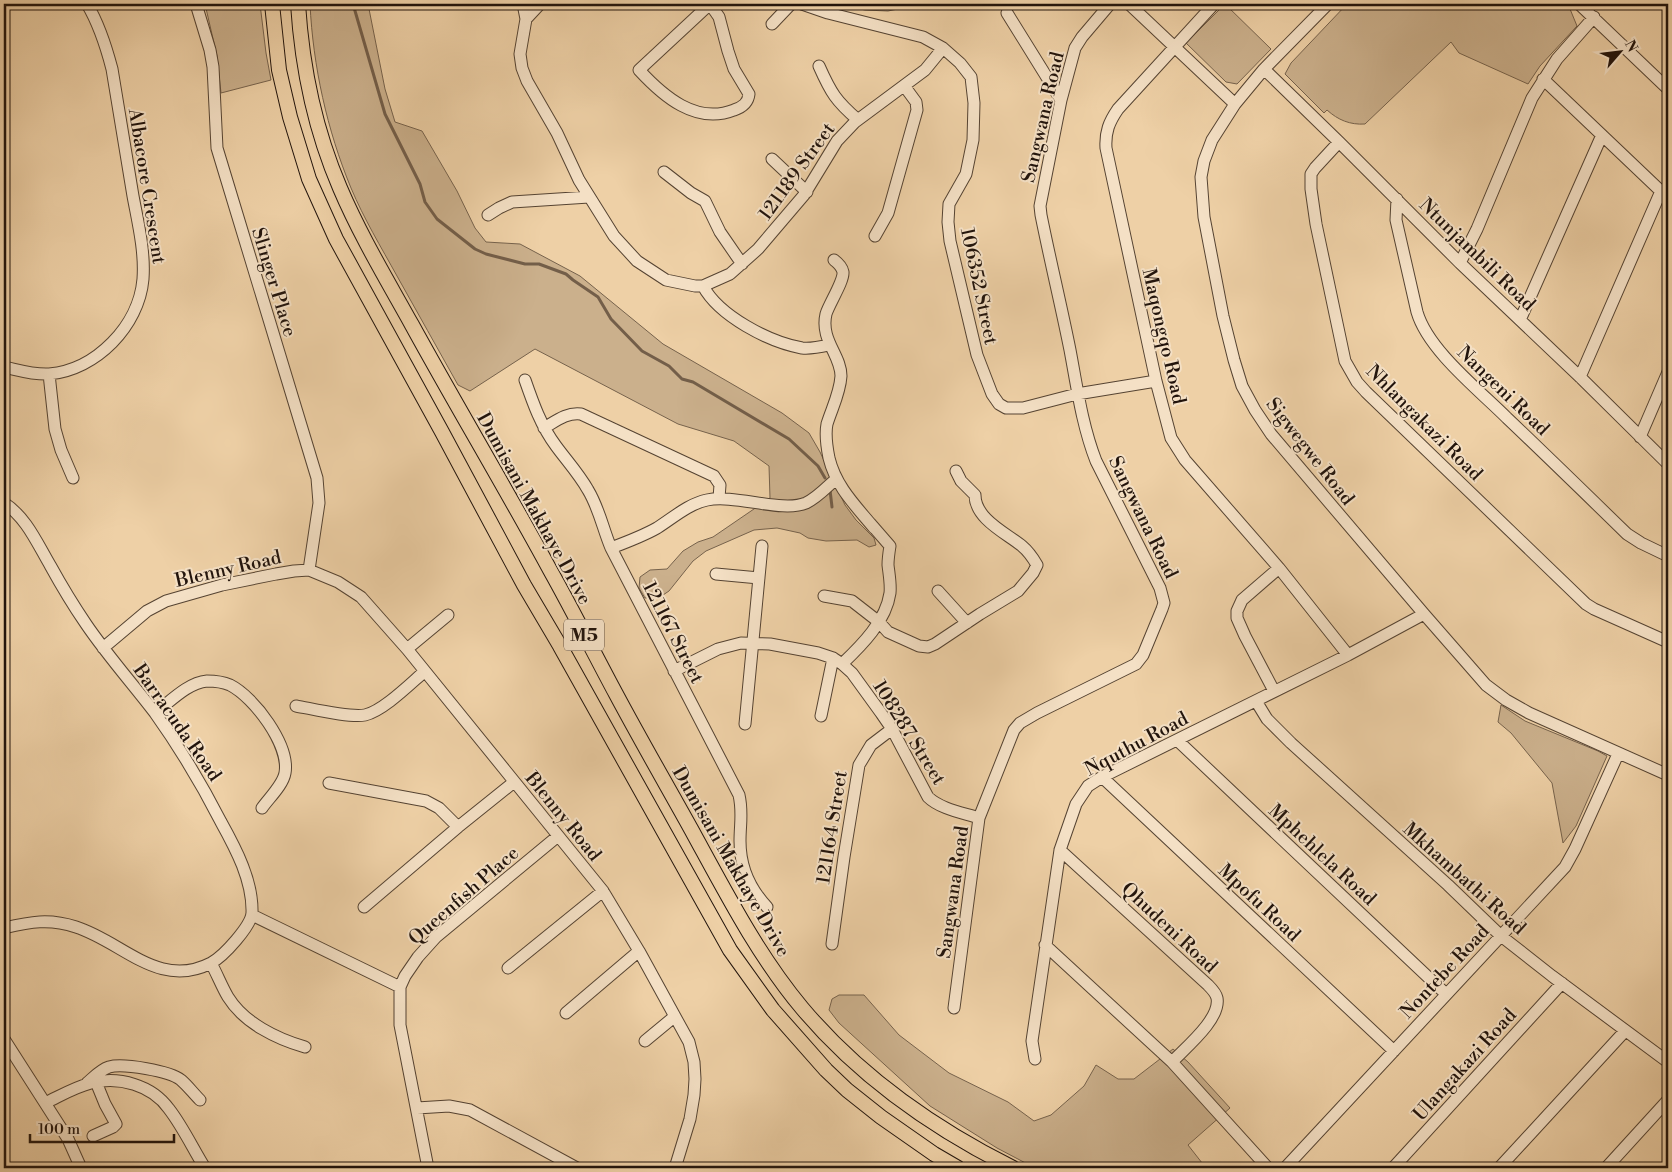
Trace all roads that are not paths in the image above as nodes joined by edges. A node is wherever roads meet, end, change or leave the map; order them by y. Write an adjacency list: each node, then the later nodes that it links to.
1 (86, 4): 47 (street, Albacore Crescent)
2 (196, 4): 66 (street, Slinger Place)
3 (272, 4): 137 (main road, M5)
4 (298, 4): 138 (main road, Dumisani Makhaye Drive / M5)
5 (522, 4): 17 (street)
6 (540, 4): 17 (street)
7 (710, 4): 7 (street)
8 (790, 4): 18 (street)
9 (802, 4): 20 (street, 106352 Street)
10 (1110, 4): 26 (street, Sangwana Road)
11 (1129, 4): 19 (street)
12 (1214, 4): 19 (street, Maqongqo Road)
13 (1328, 4): 22 (street, Sigwegwe Road)
14 (1580, 4): 16 (street)
15 (1007, 13): 26 (street)
16 (1594, 17): 23 (street); 25 (street)
17 (526, 20): 35 (street, 121189 Street)
18 (772, 24)
19 (1175, 47): 27 (street); 50 (street, Maqongqo Road)
20 (944, 48): 24 (street, 121189 Street); 51 (street, 106352 Street)
21 (819, 66): 28 (street)
22 (1264, 69): 27 (street, Sigwegwe Road); 30 (street, Ntunjambili Road)
23 (1543, 78): 29 (street); 40 (street)
24 (905, 87): 28 (street, 121189 Street); 38 (street)
25 (1668, 89)
26 (1061, 100): 51 (street, Sangwana Road)
27 (1234, 104): 71 (street, Sigwegwe Road)
28 (858, 120): 33 (street, 121189 Street)
29 (1602, 135): 34 (street); 43 (street)
30 (1339, 142): 36 (street, Ntunjambili Road); 75 (street, Nhlangakazi Road)
31 (772, 159): 33 (street)
32 (664, 172): 41 (street)
33 (807, 192): 41 (street, 121189 Street)
34 (1665, 195): 48 (street)
35 (589, 197): 37 (street); 42 (street, 121189 Street)
36 (1397, 199): 40 (street, Ntunjambili Road); 64 (street, Nangeni Road)
37 (488, 215)
38 (875, 236)
39 (834, 260): 44 (street)
40 (1460, 263): 43 (street, Ntunjambili Road)
41 (742, 264): 42 (street, 121189 Street)
42 (703, 286): 44 (street)
43 (1520, 320): 48 (street, Ntunjambili Road)
44 (829, 346): 57 (street)
45 (4, 368): 47 (street, Albacore Crescent)
46 (1668, 372): 53 (street)
47 (48, 374): 56 (street)
48 (1580, 377): 53 (street, Ntunjambili Road)
49 (525, 380): 52 (street, 121167 Street)
50 (1156, 381): 51 (street, 106352 Street); 65 (street, Maqongqo Road)
51 (1077, 394): 97 (street, Sangwana Road)
52 (544, 428): 58 (street); 63 (street, 121167 Street)
53 (1640, 437): 54 (street, Ntunjambili Road)
54 (1668, 464)
55 (956, 471): 74 (street)
56 (73, 478)
57 (836, 479): 58 (street); 60 (street)
58 (718, 498): 63 (street)
59 (4, 503): 77 (street, Barracuda Road)
60 (864, 516): 61 (street); 73 (street)
61 (874, 528)
62 (762, 546): 68 (street)
63 (611, 548): 81 (street, 121167 Street)
64 (1668, 556)
65 (1279, 568): 79 (street, Maqongqo Road); 83 (street)
66 (309, 570): 77 (street, Blenny Road); 78 (street, Blenny Road)
67 (716, 574): 68 (street)
68 (759, 578): 76 (street)
69 (938, 591): 74 (street)
70 (824, 596): 73 (street)
71 (1424, 614): 79 (street, Nquthu Road); 91 (street, Sigwegwe Road)
72 (448, 615): 78 (street)
73 (879, 622): 74 (street); 80 (street)
74 (967, 623)
75 (1668, 642)
76 (753, 643): 80 (street); 81 (street); 88 (street)
77 (102, 648): 86 (street, Barracuda Road)
78 (406, 649): 82 (street, Blenny Road)
79 (1348, 655): 83 (street, Nquthu Road)
80 (837, 661): 87 (street); 89 (street, 108287 Street)
81 (674, 671): 103 (street, 121167 Street)
82 (424, 672): 85 (street); 94 (street, Blenny Road)
83 (1274, 691): 84 (street, Nquthu Road)
84 (1256, 701): 90 (street, Nquthu Road); 106 (street, Mkhambathi Road)
85 (296, 706)
86 (155, 713): 96 (street); 104 (street, Barracuda Road)
87 (821, 716)
88 (745, 724)
89 (892, 729): 97 (street, 108287 Street); 107 (street, 121164 Street)
90 (1177, 740): 93 (street, Nquthu Road); 114 (street, Mphehlela Road)
91 (1618, 754): 92 (street, Sigwegwe Road); 106 (street, Nontebe Road)
92 (1668, 775)
93 (1102, 777): 100 (street, Nquthu Road); 122 (street, Mpofu Road)
94 (514, 782): 98 (street); 99 (street, Blenny Road)
95 (329, 783): 98 (street)
96 (262, 808)
97 (980, 818): 115 (street, Sangwana Road)
98 (458, 827): 102 (street)
99 (558, 836): 101 (street, Blenny Road); 113 (street, Queenfish Place)
100 (1060, 850): 108 (street, Nquthu Road); 124 (street, Qhudeni Road)
101 (603, 891): 109 (street, Blenny Road); 111 (street)
102 (364, 906)
103 (767, 907)
104 (252, 915): 110 (street); 113 (street)
105 (4, 928): 110 (street)
106 (1501, 936): 112 (street, Mkhambathi Road); 114 (street, Nontebe Road)
107 (832, 944)
108 (1045, 944): 123 (street, Nquthu Road); 124 (street)
109 (639, 951): 116 (street); 117 (street, Blenny Road)
110 (211, 963): 121 (street)
111 (508, 968)
112 (1562, 983): 118 (street, Mkhambathi Road); 141 (street, Ulangakazi Road)
113 (400, 987): 130 (street)
114 (1446, 994): 122 (street, Nontebe Road)
115 (954, 1008)
116 (566, 1013)
117 (674, 1017): 120 (street); 136 (street, Blenny Road)
118 (1625, 1031): 125 (street, Mkhambathi Road); 142 (street)
119 (4, 1039): 129 (street)
120 (645, 1041)
121 (305, 1047)
122 (1394, 1051): 140 (street, Nontebe Road)
123 (1035, 1059)
124 (1172, 1062): 139 (street)
125 (1668, 1062)
126 (91, 1083): 127 (street); 129 (street); 131 (street); 133 (street)
127 (200, 1100)
128 (1668, 1100): 143 (street)
129 (45, 1103): 132 (street)
130 (417, 1108): 134 (street); 135 (street)
131 (93, 1136)
132 (81, 1168)
133 (205, 1168)
134 (428, 1168)
135 (577, 1168)
136 (676, 1168)
137 (958, 1168)
138 (1013, 1168)
139 (1268, 1168)
140 (1285, 1168)
141 (1393, 1168)
142 (1499, 1168)
143 (1606, 1168)

